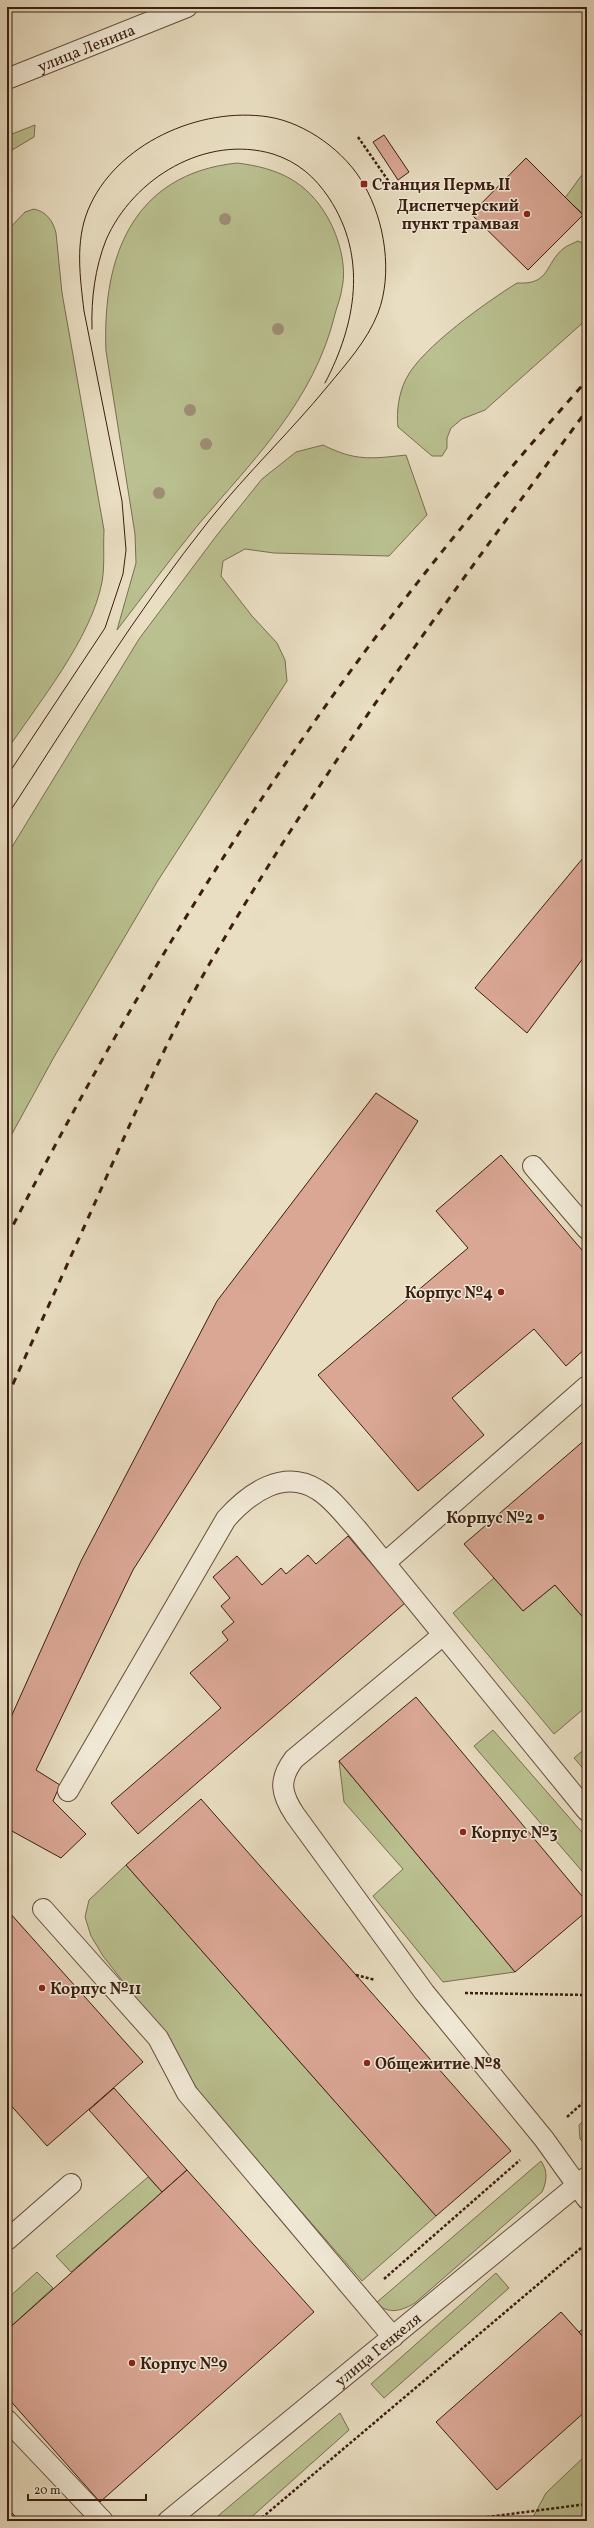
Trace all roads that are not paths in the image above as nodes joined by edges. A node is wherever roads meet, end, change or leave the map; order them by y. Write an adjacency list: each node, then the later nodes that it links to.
1 (187, 7): 2 (lane, улица Ленина)
2 (7, 79)
3 (532, 1166): 4 (lane)
4 (587, 1229)
5 (587, 1386): 6 (lane)
6 (386, 1562): 7 (lane); 8 (lane)
7 (443, 1635): 9 (lane); 12 (lane)
8 (68, 1790)
9 (587, 1811)
10 (43, 1909): 14 (lane)
11 (71, 2184): 13 (lane)
12 (584, 2188): 14 (lane, улица Генкеля)
13 (7, 2240)
14 (393, 2337): 17 (lane, улица Генкеля)
15 (7, 2420): 16 (lane)
16 (103, 2521)
17 (168, 2521)

